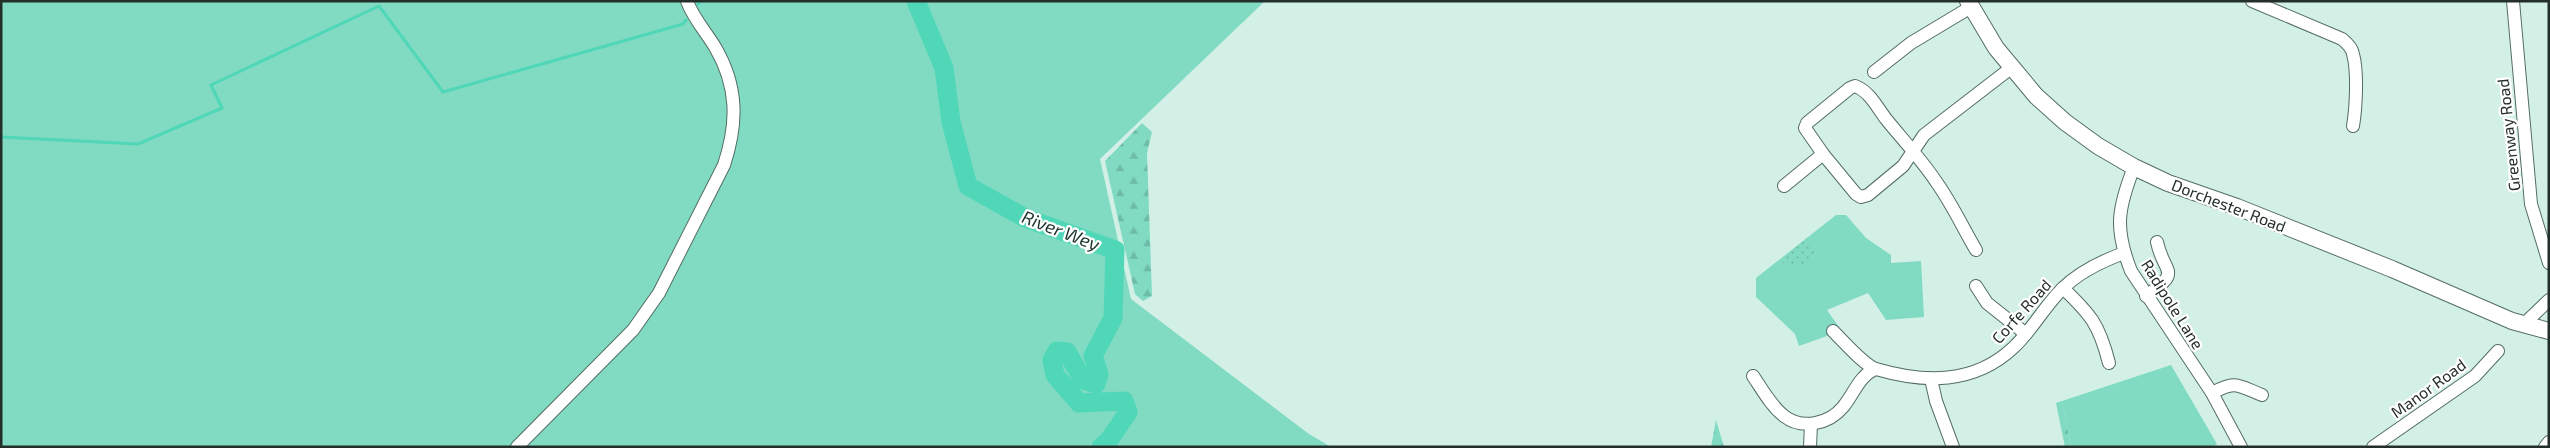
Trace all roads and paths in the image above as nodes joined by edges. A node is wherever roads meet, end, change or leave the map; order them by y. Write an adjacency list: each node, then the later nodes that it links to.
1 (686, 1): 33 (street)
2 (2252, 1): 7 (street)
3 (2513, 1): 15 (street, Greenway Road)
4 (1970, 4): 5 (main road, Dorchester Road); 6 (street)
5 (2011, 68): 8 (street); 10 (main road, Dorchester Road)
6 (1874, 72)
7 (2353, 126)
8 (1913, 152): 9 (street); 9 (street); 13 (street)
9 (1823, 154): 11 (street)
10 (2134, 167): 14 (street, Radipole Lane); 20 (main road, Dorchester Road)
11 (1784, 186)
12 (2158, 242): 18 (street)
13 (1976, 250)
14 (2124, 252): 17 (street, Corfe Road); 18 (street, Radipole Lane)
15 (2549, 263)
16 (1976, 286): 23 (street)
17 (2063, 288): 23 (street, Corfe Road); 25 (street)
18 (2146, 296): 29 (street, Radipole Lane)
19 (2549, 300): 20 (street)
20 (2524, 324): 21 (main road, Dorchester Road)
21 (2548, 330)
22 (1833, 331): 26 (street, Corfe Road)
23 (2026, 334): 28 (street, Corfe Road)
24 (2498, 351): 37 (street, Manor Road)
25 (2109, 363)
26 (1875, 369): 28 (street, Corfe Road); 31 (street)
27 (1753, 376): 31 (street)
28 (1931, 379): 35 (street)
29 (2212, 393): 30 (street); 36 (street, Radipole Lane)
30 (2262, 395)
31 (1811, 424): 34 (street)
32 (2549, 442): 38 (street)
33 (517, 447)
34 (1810, 447)
35 (1953, 447)
36 (2241, 447)
37 (2373, 447)
38 (2545, 447)

